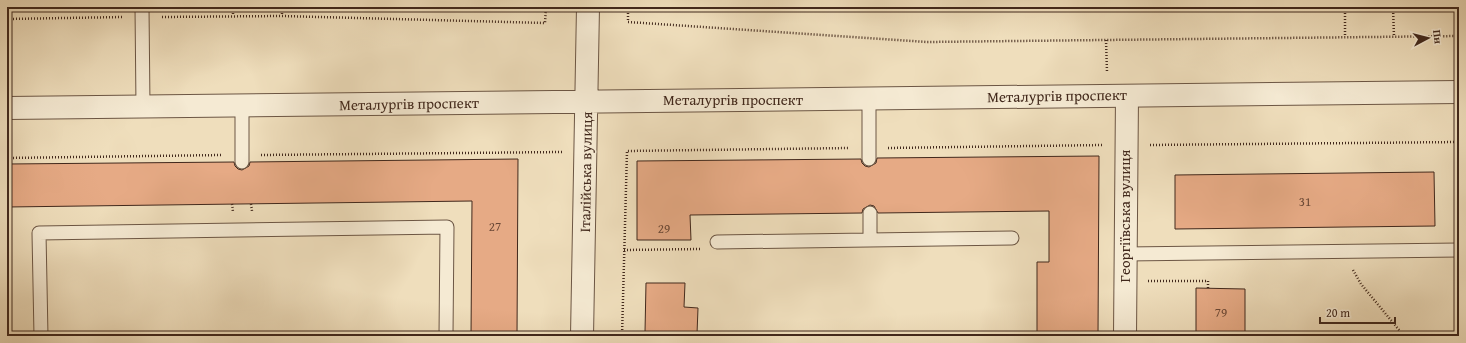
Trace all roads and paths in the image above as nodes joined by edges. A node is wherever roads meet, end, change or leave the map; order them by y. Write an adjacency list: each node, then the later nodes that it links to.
1 (232, 7): 9 (path)
2 (282, 7): 10 (path)
3 (546, 7): 10 (path)
4 (588, 7): 18 (street, Італійська вулиця)
5 (628, 7): 13 (path)
6 (1345, 7): 13 (path)
7 (1394, 7): 14 (path)
8 (142, 12): 9 (path); 11 (path); 20 (lane)
9 (233, 16): 10 (path)
10 (282, 16)
11 (7, 19)
12 (1459, 36): 14 (path)
13 (1345, 37): 14 (path)
14 (1394, 37)
15 (1459, 92): 16 (street, Металургів проспект)
16 (1126, 96): 17 (street, Металургів проспект); 23 (street, Георгіївська вулиця)
17 (868, 99): 18 (street, Металургів проспект); 25 (lane)
18 (587, 102): 19 (street, Металургів проспект); 41 (street, Італійська вулиця)
19 (242, 105): 20 (street, Металургів проспект); 27 (lane)
20 (143, 106): 21 (street, Металургів проспект)
21 (7, 108)
22 (1459, 142): 23 (path)
23 (1126, 145): 25 (path); 36 (street, Георгіївська вулиця)
24 (567, 152): 27 (path)
25 (869, 153): 33 (path)
26 (7, 158): 27 (path)
27 (242, 158)
28 (870, 213): 30 (lane)
29 (1012, 238): 30 (lane)
30 (870, 240): 31 (lane)
31 (717, 242)
32 (702, 249): 33 (path)
33 (624, 250): 42 (path)
34 (1459, 250): 35 (lane)
35 (1341, 251): 36 (lane); 44 (path)
36 (1125, 254): 43 (street, Георгіївська вулиця)
37 (1144, 281): 38 (path)
38 (1208, 288)
39 (41, 336): 40 (lane)
40 (446, 336)
41 (582, 336)
42 (622, 336)
43 (1125, 336)
44 (1404, 336)

